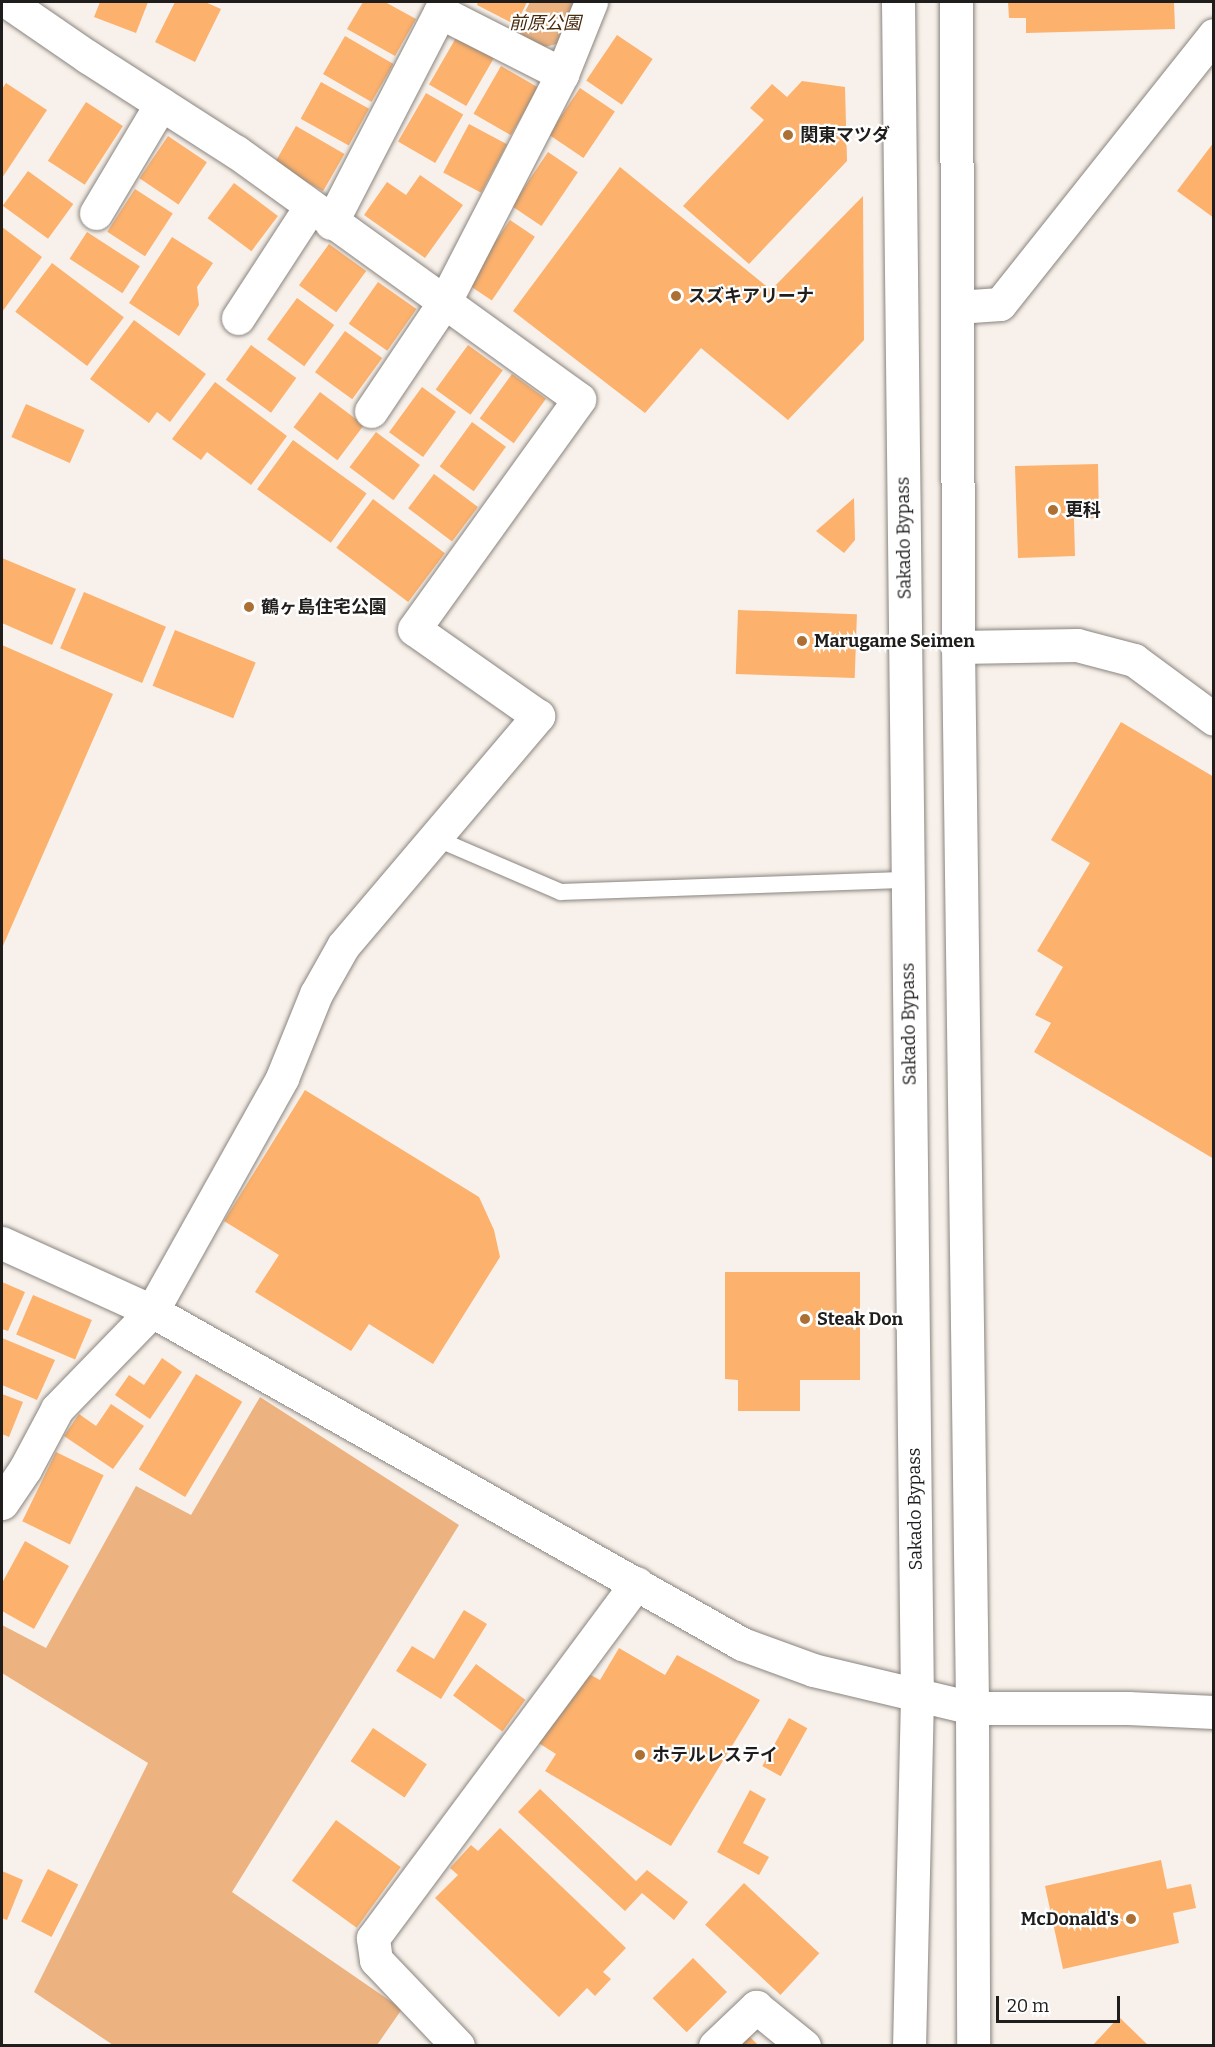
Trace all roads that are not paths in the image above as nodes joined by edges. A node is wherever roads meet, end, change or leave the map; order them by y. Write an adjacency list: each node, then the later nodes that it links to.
1 (8, 2): 7 (main road)
2 (591, 2): 6 (main road)
3 (898, 2): 17 (main road, Sakado Bypass)
4 (956, 2): 11 (main road)
5 (1209, 52): 11 (main road)
6 (562, 74): 9 (main road); 10 (main road)
7 (160, 104): 8 (main road); 9 (main road)
8 (96, 213)
9 (321, 215): 10 (main road); 12 (main road)
10 (445, 301): 13 (main road); 16 (main road)
11 (957, 307): 14 (main road)
12 (238, 318)
13 (371, 411)
14 (958, 647): 15 (main road); 24 (main road)
15 (1214, 719)
16 (433, 837): 17 (lane); 19 (main road)
17 (908, 880): 23 (main road, Sakado Bypass)
18 (2, 1243): 19 (main road)
19 (152, 1311): 20 (main road); 22 (main road)
20 (13, 1464): 21 (main road)
21 (2, 1503)
22 (637, 1583): 23 (main road); 26 (main road)
23 (917, 1696): 24 (main road); 29 (main road, Sakado Bypass)
24 (972, 1708): 25 (main road); 30 (main road)
25 (1214, 1712)
26 (458, 2046)
27 (715, 2046): 28 (main road)
28 (804, 2046)
29 (909, 2046)
30 (973, 2046)

